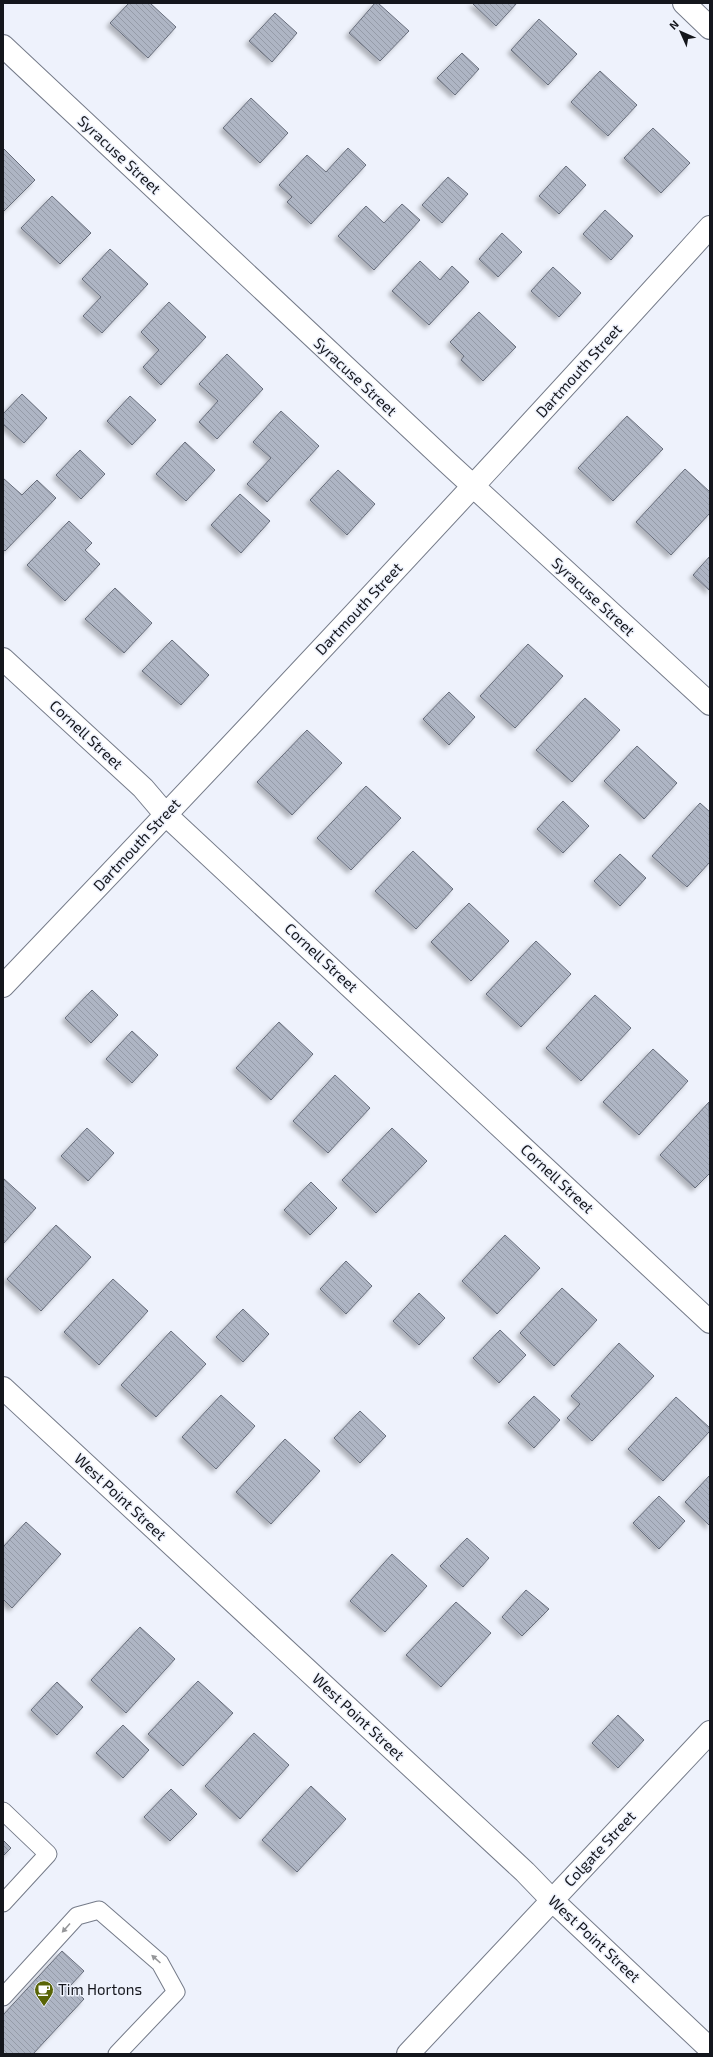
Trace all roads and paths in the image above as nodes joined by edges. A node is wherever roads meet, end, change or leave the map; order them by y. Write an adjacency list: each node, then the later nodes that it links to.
1 (684, 3): 2 (street)
2 (710, 28)
3 (3, 46): 5 (street, Syracuse Street)
4 (710, 227): 5 (street, Dartmouth Street)
5 (473, 486): 7 (street, Syracuse Street); 8 (street, Dartmouth Street)
6 (3, 659): 8 (street, Cornell Street)
7 (710, 704)
8 (166, 815): 9 (street, Dartmouth Street); 10 (street, Cornell Street)
9 (3, 986)
10 (710, 1322)
11 (3, 1388): 14 (street, West Point Street)
12 (710, 1732): 14 (street, Colgate Street)
13 (3, 1812): 15 (lane)
14 (552, 1900): 17 (street, West Point Street); 19 (street, Colgate Street)
15 (3, 1903)
16 (3, 1997): 18 (lane, one-way to 16)
17 (710, 2049)
18 (117, 2054)
19 (408, 2054)

